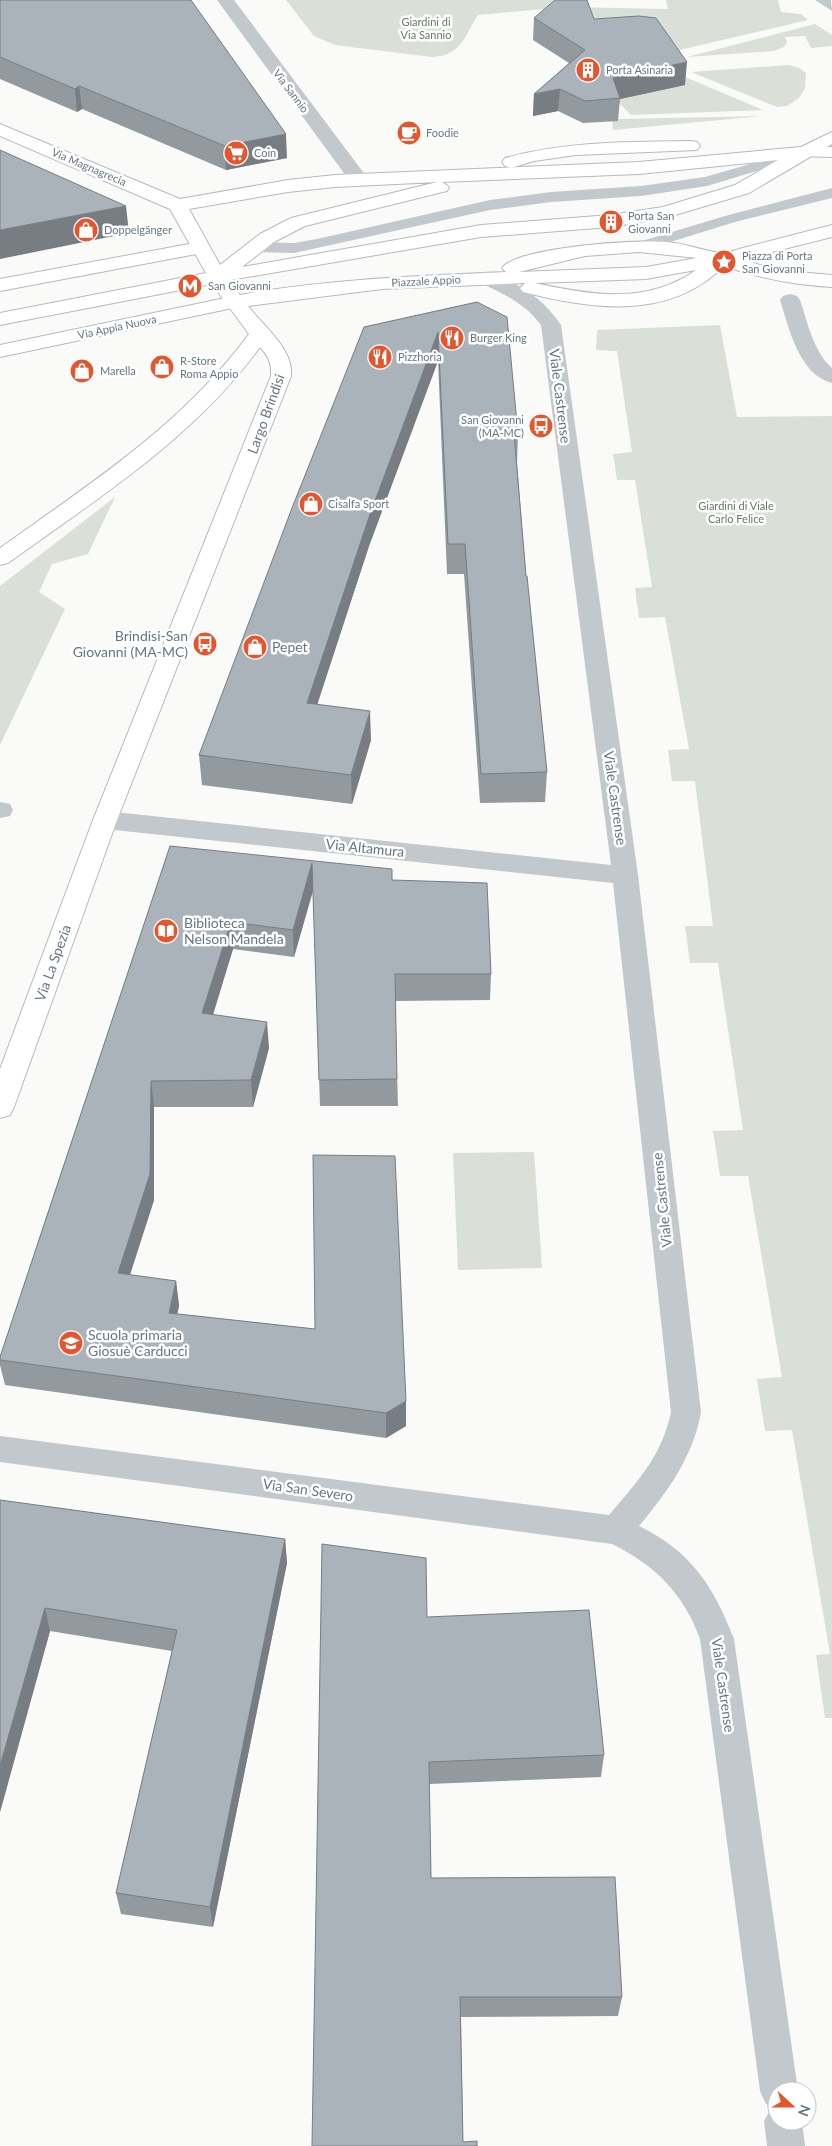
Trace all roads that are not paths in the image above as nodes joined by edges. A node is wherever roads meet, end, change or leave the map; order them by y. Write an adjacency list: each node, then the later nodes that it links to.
1 (225, 0): 9 (street, Via Sannio)
2 (822, 0): 3 (lane)
3 (832, 7)
4 (0, 129): 11 (main road, Via Magnagrecia)
5 (832, 137): 6 (main road)
6 (805, 152): 7 (main road); 8 (main road); 8 (main road); 13 (lane); 17 (main road)
7 (832, 152)
8 (477, 175): 9 (main road); 13 (main road)
9 (359, 180): 11 (main road)
10 (832, 193): 14 (lane)
11 (178, 205): 15 (main road)
12 (832, 231): 16 (main road)
13 (254, 247): 15 (main road); 17 (main road)
14 (638, 247): 16 (main road); 18 (main road)
15 (200, 248): 17 (main road); 20 (main road)
16 (722, 259): 18 (main road, Piazzale Appio); 18 (main road); 19 (main road)
17 (216, 277): 22 (main road); 23 (main road)
18 (484, 278): 22 (main road, Piazzale Appio); 29 (street, Viale Castrense)
19 (832, 281)
20 (0, 285)
21 (790, 300): 26 (street)
22 (235, 302): 24 (main road); 25 (main road, Via Appia Nuova)
23 (0, 319)
24 (259, 334): 27 (main road); 28 (main road, Largo Brindisi)
25 (0, 351)
26 (832, 377)
27 (0, 558)
28 (105, 820): 29 (street, Via Altamura); 30 (main road, Via La Spezia)
29 (625, 875): 32 (street, Viale Castrense)
30 (0, 1107)
31 (0, 1449): 32 (street, Via San Severo)
32 (616, 1530): 33 (street, Viale Castrense)
33 (778, 2081)
34 (784, 2131): 35 (street)
35 (786, 2146)

